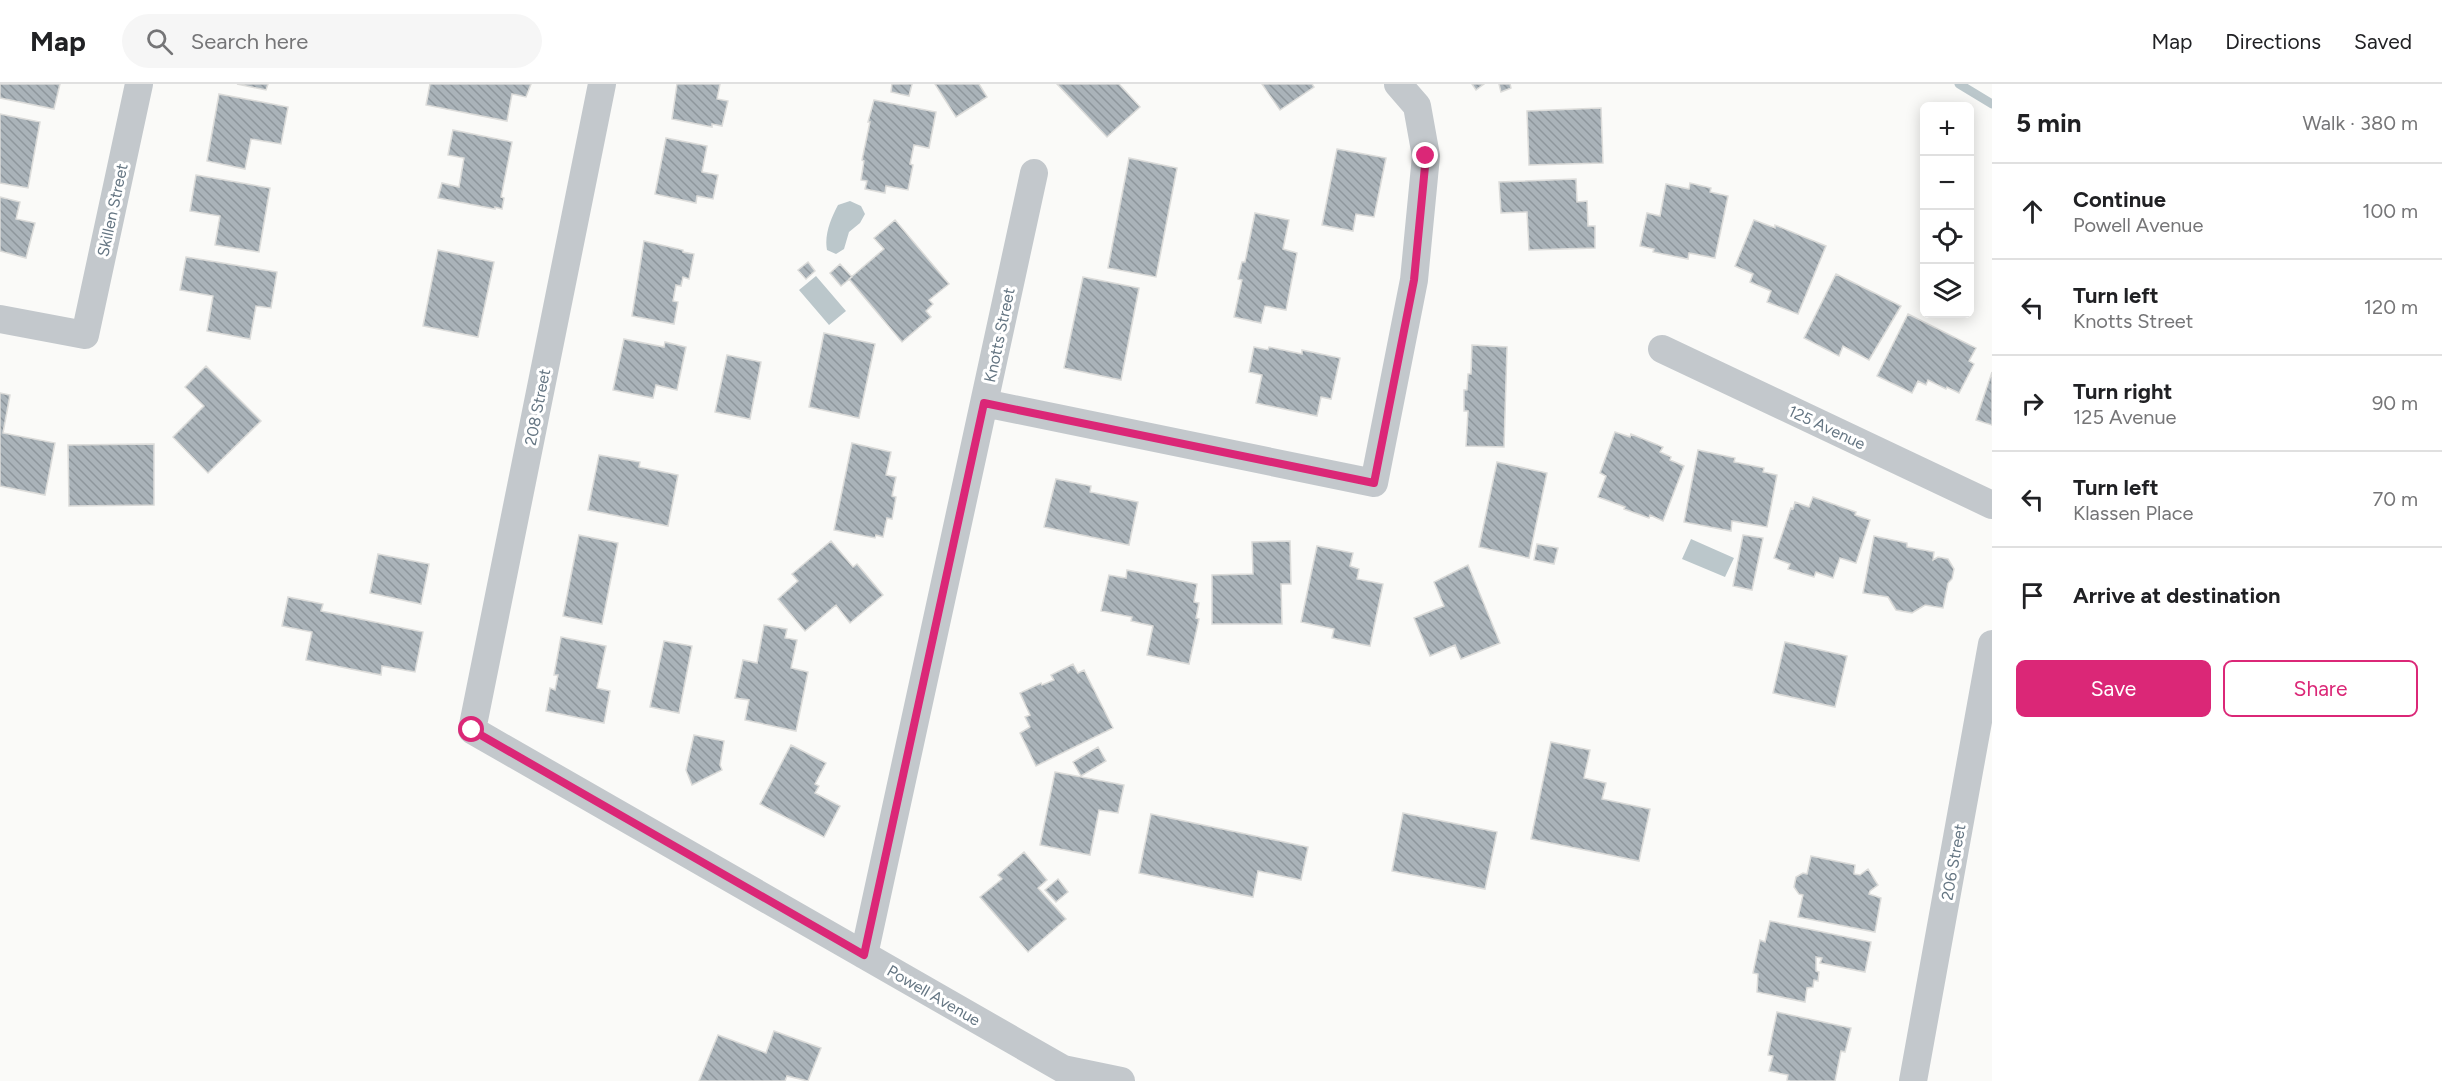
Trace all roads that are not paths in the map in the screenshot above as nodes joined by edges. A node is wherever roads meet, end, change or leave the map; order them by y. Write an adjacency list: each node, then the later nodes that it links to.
1 (139, 84): 5 (street, Skillen Street)
2 (602, 84): 10 (street, 208 Street)
3 (1398, 84): 7 (street)
4 (1034, 173): 7 (street, Knotts Street)
5 (0, 319)
6 (1662, 349): 8 (street, 125 Avenue)
7 (984, 403): 11 (street, Knotts Street)
8 (1992, 505)
9 (1992, 644): 13 (street, 206 Street)
10 (472, 730): 11 (street, Powell Avenue)
11 (864, 955): 12 (street, Powell Avenue)
12 (1121, 1081)
13 (1913, 1081)

